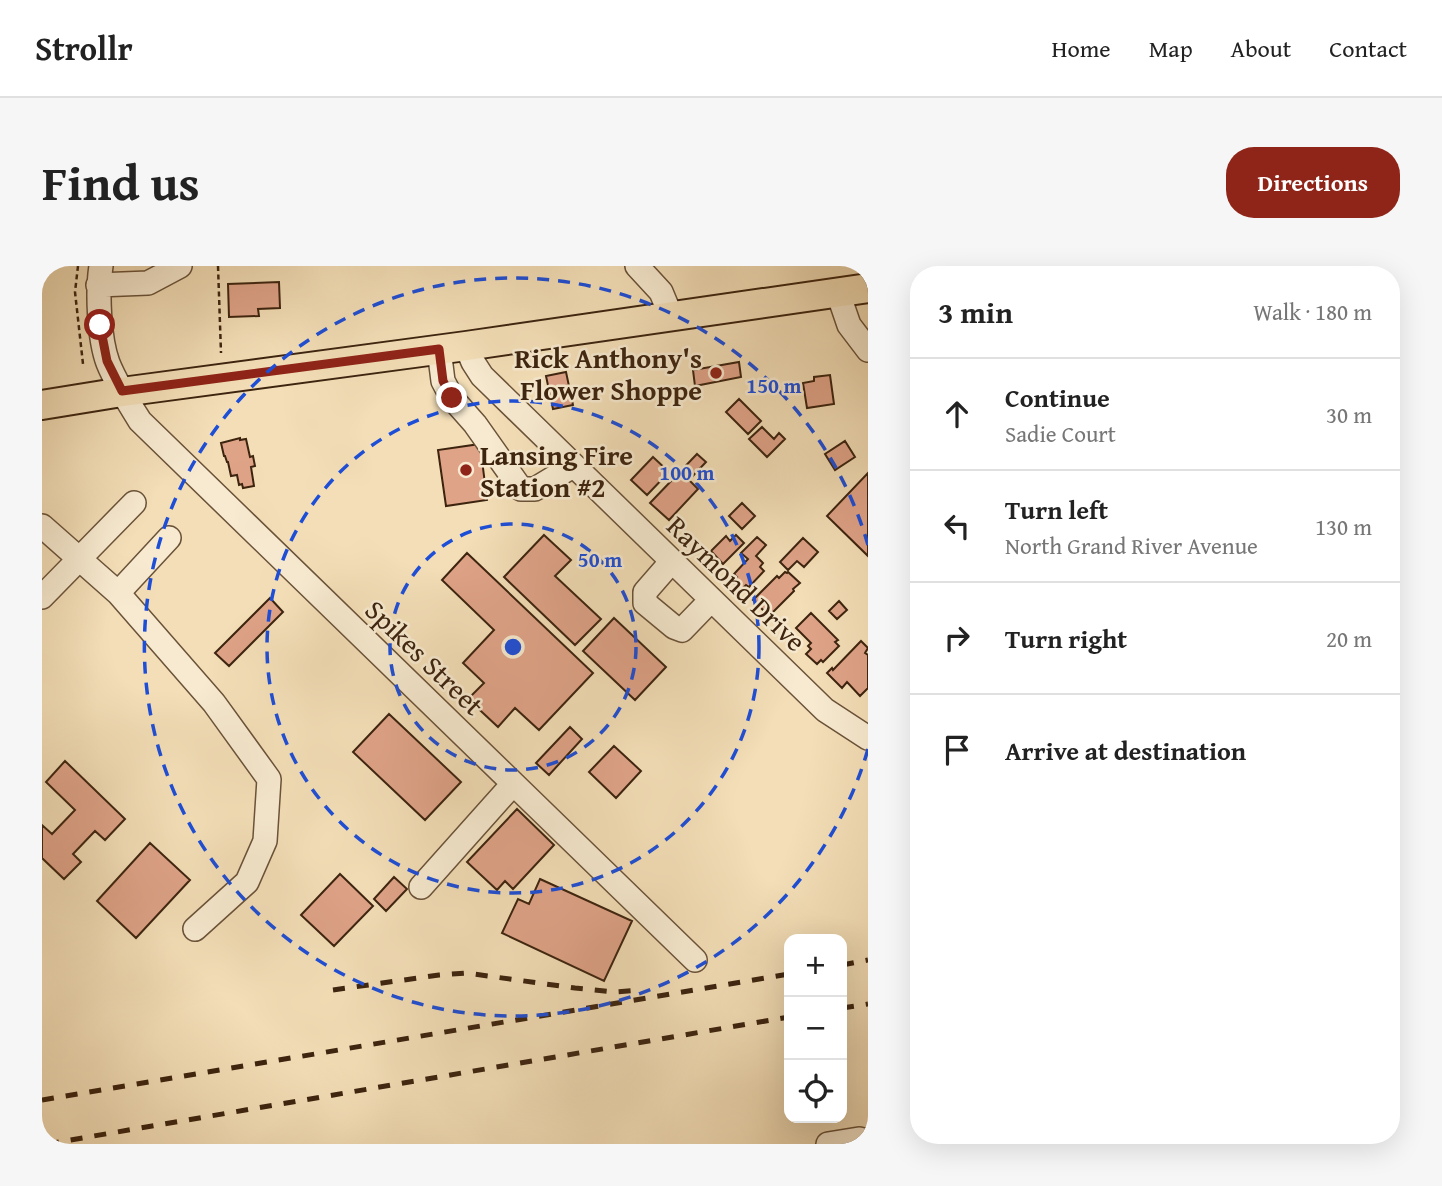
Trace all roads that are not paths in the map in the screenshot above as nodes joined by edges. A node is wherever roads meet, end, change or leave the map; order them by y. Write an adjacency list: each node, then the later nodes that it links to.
1 (180, 266): 3 (street)
2 (637, 266): 6 (street)
3 (99, 275): 9 (street, Spikes Street)
4 (868, 288): 5 (main road)
5 (838, 292): 6 (main road); 8 (street)
6 (671, 316): 7 (main road)
7 (452, 347): 9 (main road); 11 (street, Raymond Drive); 11 (street)
8 (868, 350)
9 (122, 391): 10 (main road); 21 (street, Spikes Street)
10 (42, 405)
11 (573, 466): 16 (street, Raymond Drive)
12 (134, 503): 15 (street)
13 (42, 526): 15 (street)
14 (169, 538): 17 (street)
15 (79, 559): 17 (street); 18 (street)
16 (672, 561): 19 (street, Raymond Drive); 19 (street)
17 (118, 593): 23 (street)
18 (42, 597)
19 (711, 600): 20 (street, Raymond Drive)
20 (868, 738)
21 (513, 784): 22 (street); 24 (street, Spikes Street)
22 (421, 887)
23 (195, 929)
24 (695, 960)
25 (868, 1141): 26 (street)
26 (828, 1144)

